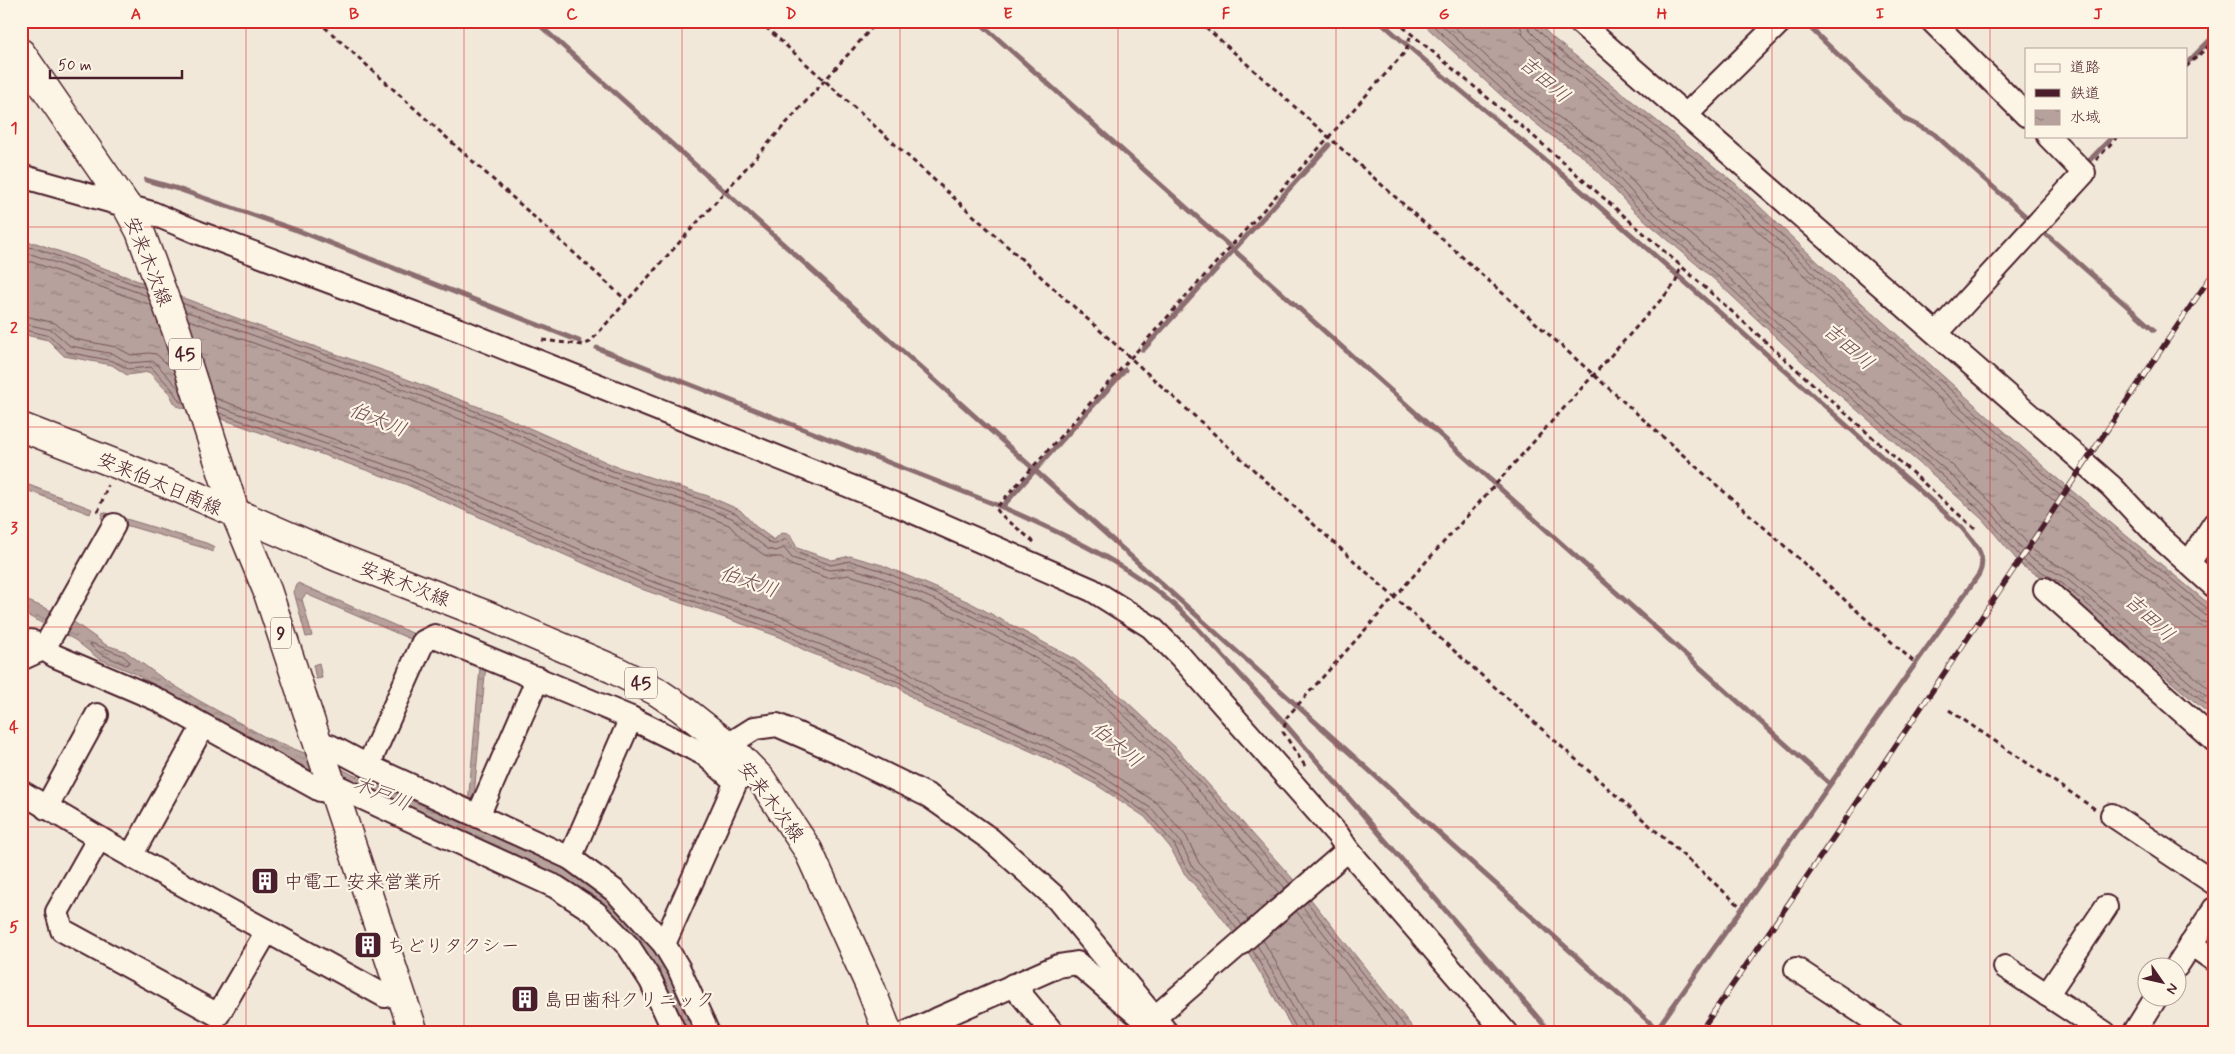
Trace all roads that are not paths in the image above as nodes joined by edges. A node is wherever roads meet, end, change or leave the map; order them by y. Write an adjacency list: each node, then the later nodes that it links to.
1 (1578, 21): 5 (street)
2 (1781, 21): 5 (street)
3 (1932, 21): 6 (street)
4 (21, 53): 9 (main road, 安来木次線 / 45)
5 (1687, 114): 10 (street)
6 (2025, 114)
7 (2050, 138): 10 (street)
8 (21, 176): 9 (street)
9 (126, 205): 12 (main road, 安来木次線 / 45); 34 (street)
10 (1937, 333): 15 (street)
11 (21, 427): 12 (main road, 安来伯太日南線)
12 (236, 515): 24 (main road, 安来木次線 / 45); 25 (main road, 安来伯太日南線 / 9)
13 (107, 517): 18 (street)
14 (2214, 524): 15 (street)
15 (2189, 564): 16 (street)
16 (2214, 586)
17 (2045, 589): 23 (street)
18 (35, 649): 28 (street)
19 (538, 678): 21 (street); 26 (street); 32 (street)
20 (97, 716): 30 (street)
21 (631, 718): 27 (street); 36 (street)
22 (198, 735): 35 (street)
23 (2214, 740)
24 (728, 745): 27 (main road, 安来木次線 / 45); 51 (street)
25 (319, 748): 26 (street); 28 (main road, 安来伯太日南線 / 9)
26 (368, 766): 32 (street)
27 (743, 775): 41 (street); 56 (main road, 安来木次線 / 45)
28 (330, 785): 48 (main road, 安来伯太日南線 / 9); 54 (street)
29 (21, 792): 30 (street)
30 (46, 808): 33 (street)
31 (2112, 815): 37 (street)
32 (478, 816): 36 (street)
33 (99, 838): 35 (street); 40 (street)
34 (1344, 854): 51 (street); 59 (street)
35 (131, 856): 40 (street)
36 (570, 858): 41 (street)
37 (2214, 883)
38 (2106, 907): 49 (street)
39 (2214, 908): 42 (street)
40 (267, 930): 48 (street)
41 (664, 944): 55 (street)
42 (2191, 944): 43 (street); 44 (street)
43 (2183, 956)
44 (2214, 960)
45 (2005, 967): 49 (street)
46 (1796, 970): 52 (street)
47 (1013, 985): 51 (street); 57 (street); 58 (street)
48 (401, 991): 53 (main road, 安来伯太日南線 / 9)
49 (2047, 995): 60 (street)
50 (2151, 1006): 61 (street)
51 (1161, 1020)
52 (1885, 1030)
53 (414, 1033)
54 (675, 1033)
55 (708, 1033)
56 (888, 1033)
57 (906, 1033)
58 (1053, 1033)
59 (1506, 1033)
60 (2105, 1033)
61 (2134, 1033)

